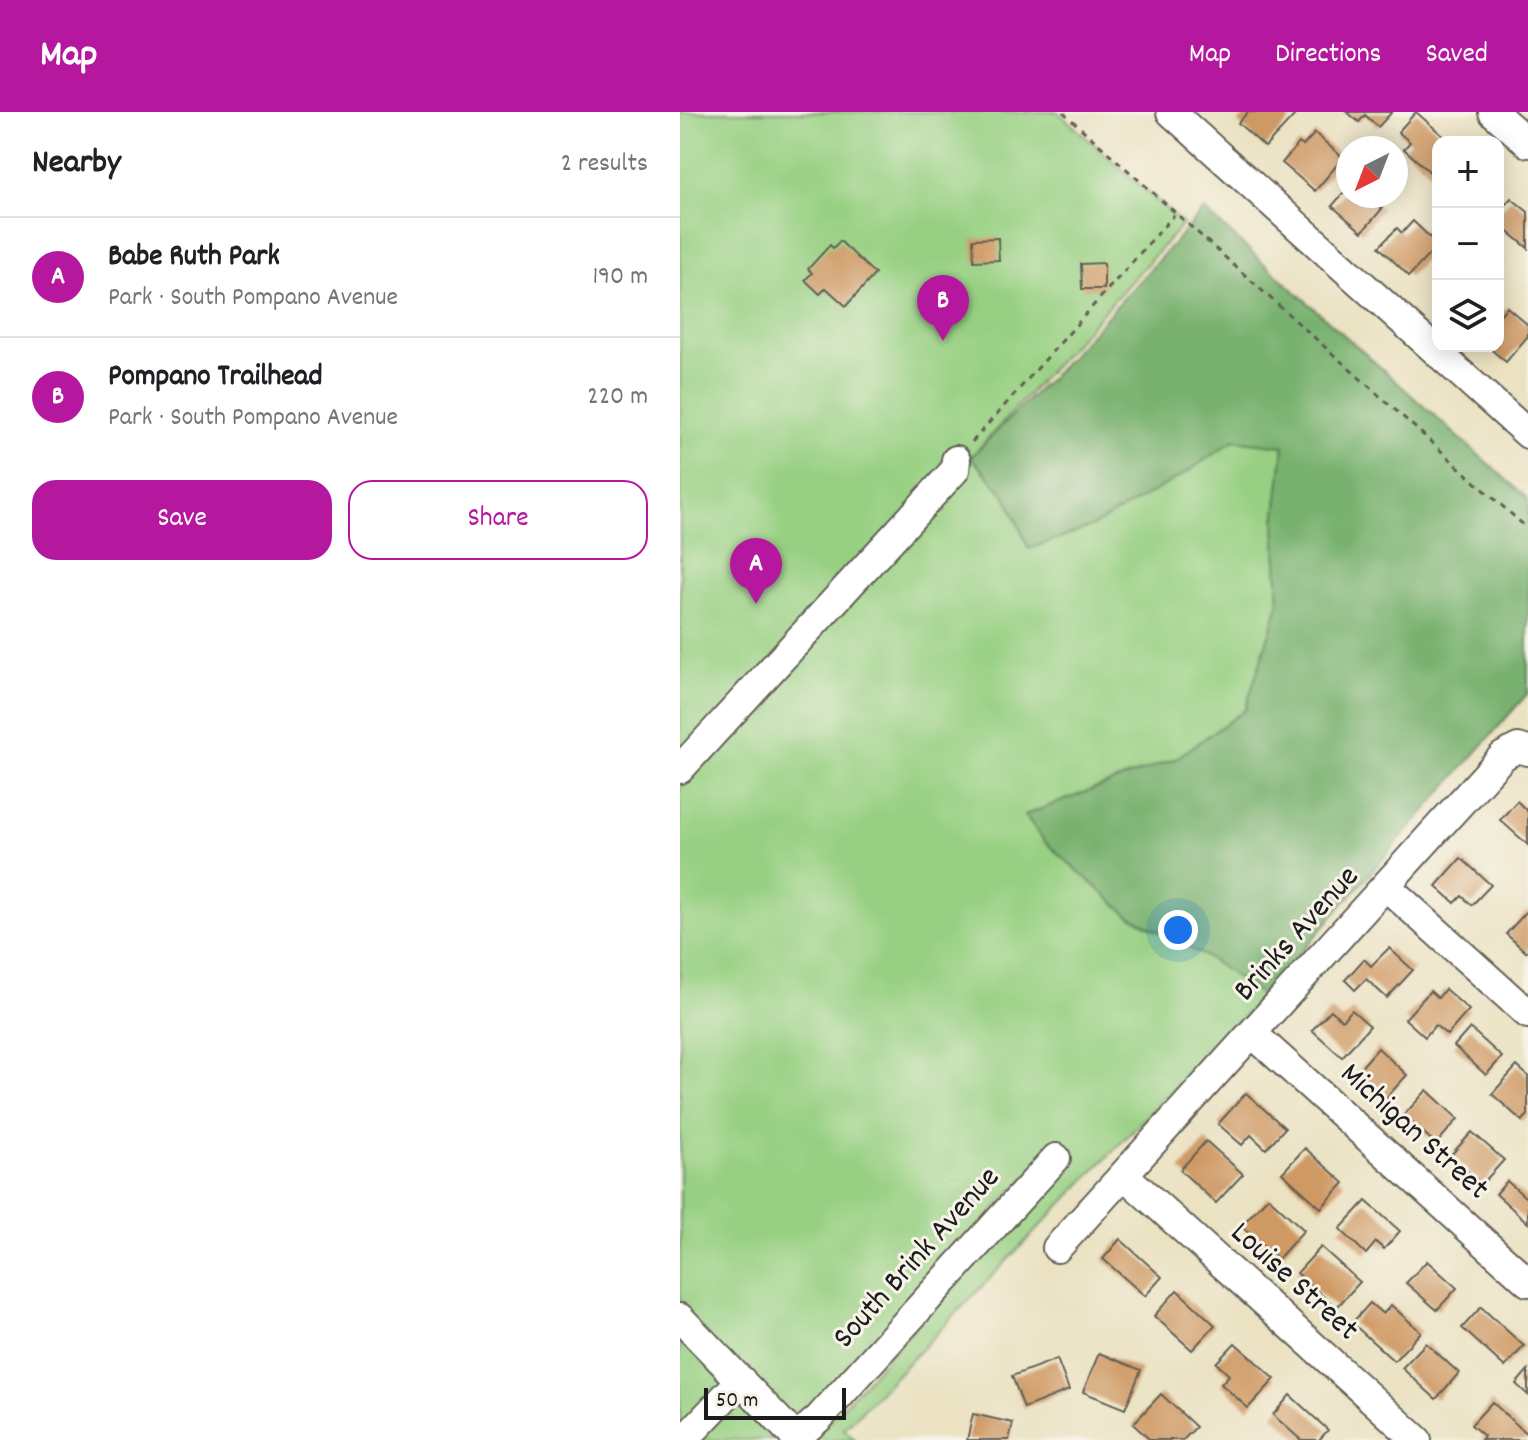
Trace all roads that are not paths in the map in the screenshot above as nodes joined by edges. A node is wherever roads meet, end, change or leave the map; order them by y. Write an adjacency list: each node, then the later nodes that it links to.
1 (1171, 112): 4 (street)
2 (1493, 112): 3 (street)
3 (1528, 143)
4 (1528, 434)
5 (956, 460): 7 (street)
6 (1526, 750): 8 (street, Brinks Avenue)
7 (680, 769)
8 (1387, 887): 9 (street); 10 (street, Brinks Avenue)
9 (1528, 1014)
10 (1253, 1034): 12 (street, Brinks Avenue); 14 (street, Michigan Street)
11 (1056, 1158): 17 (street, South Brink Avenue)
12 (1124, 1175): 13 (street); 19 (street, Louise Street)
13 (1057, 1248)
14 (1528, 1282)
15 (680, 1318): 16 (street)
16 (741, 1380): 17 (street); 18 (street)
17 (796, 1439)
18 (684, 1440)
19 (1417, 1440)

